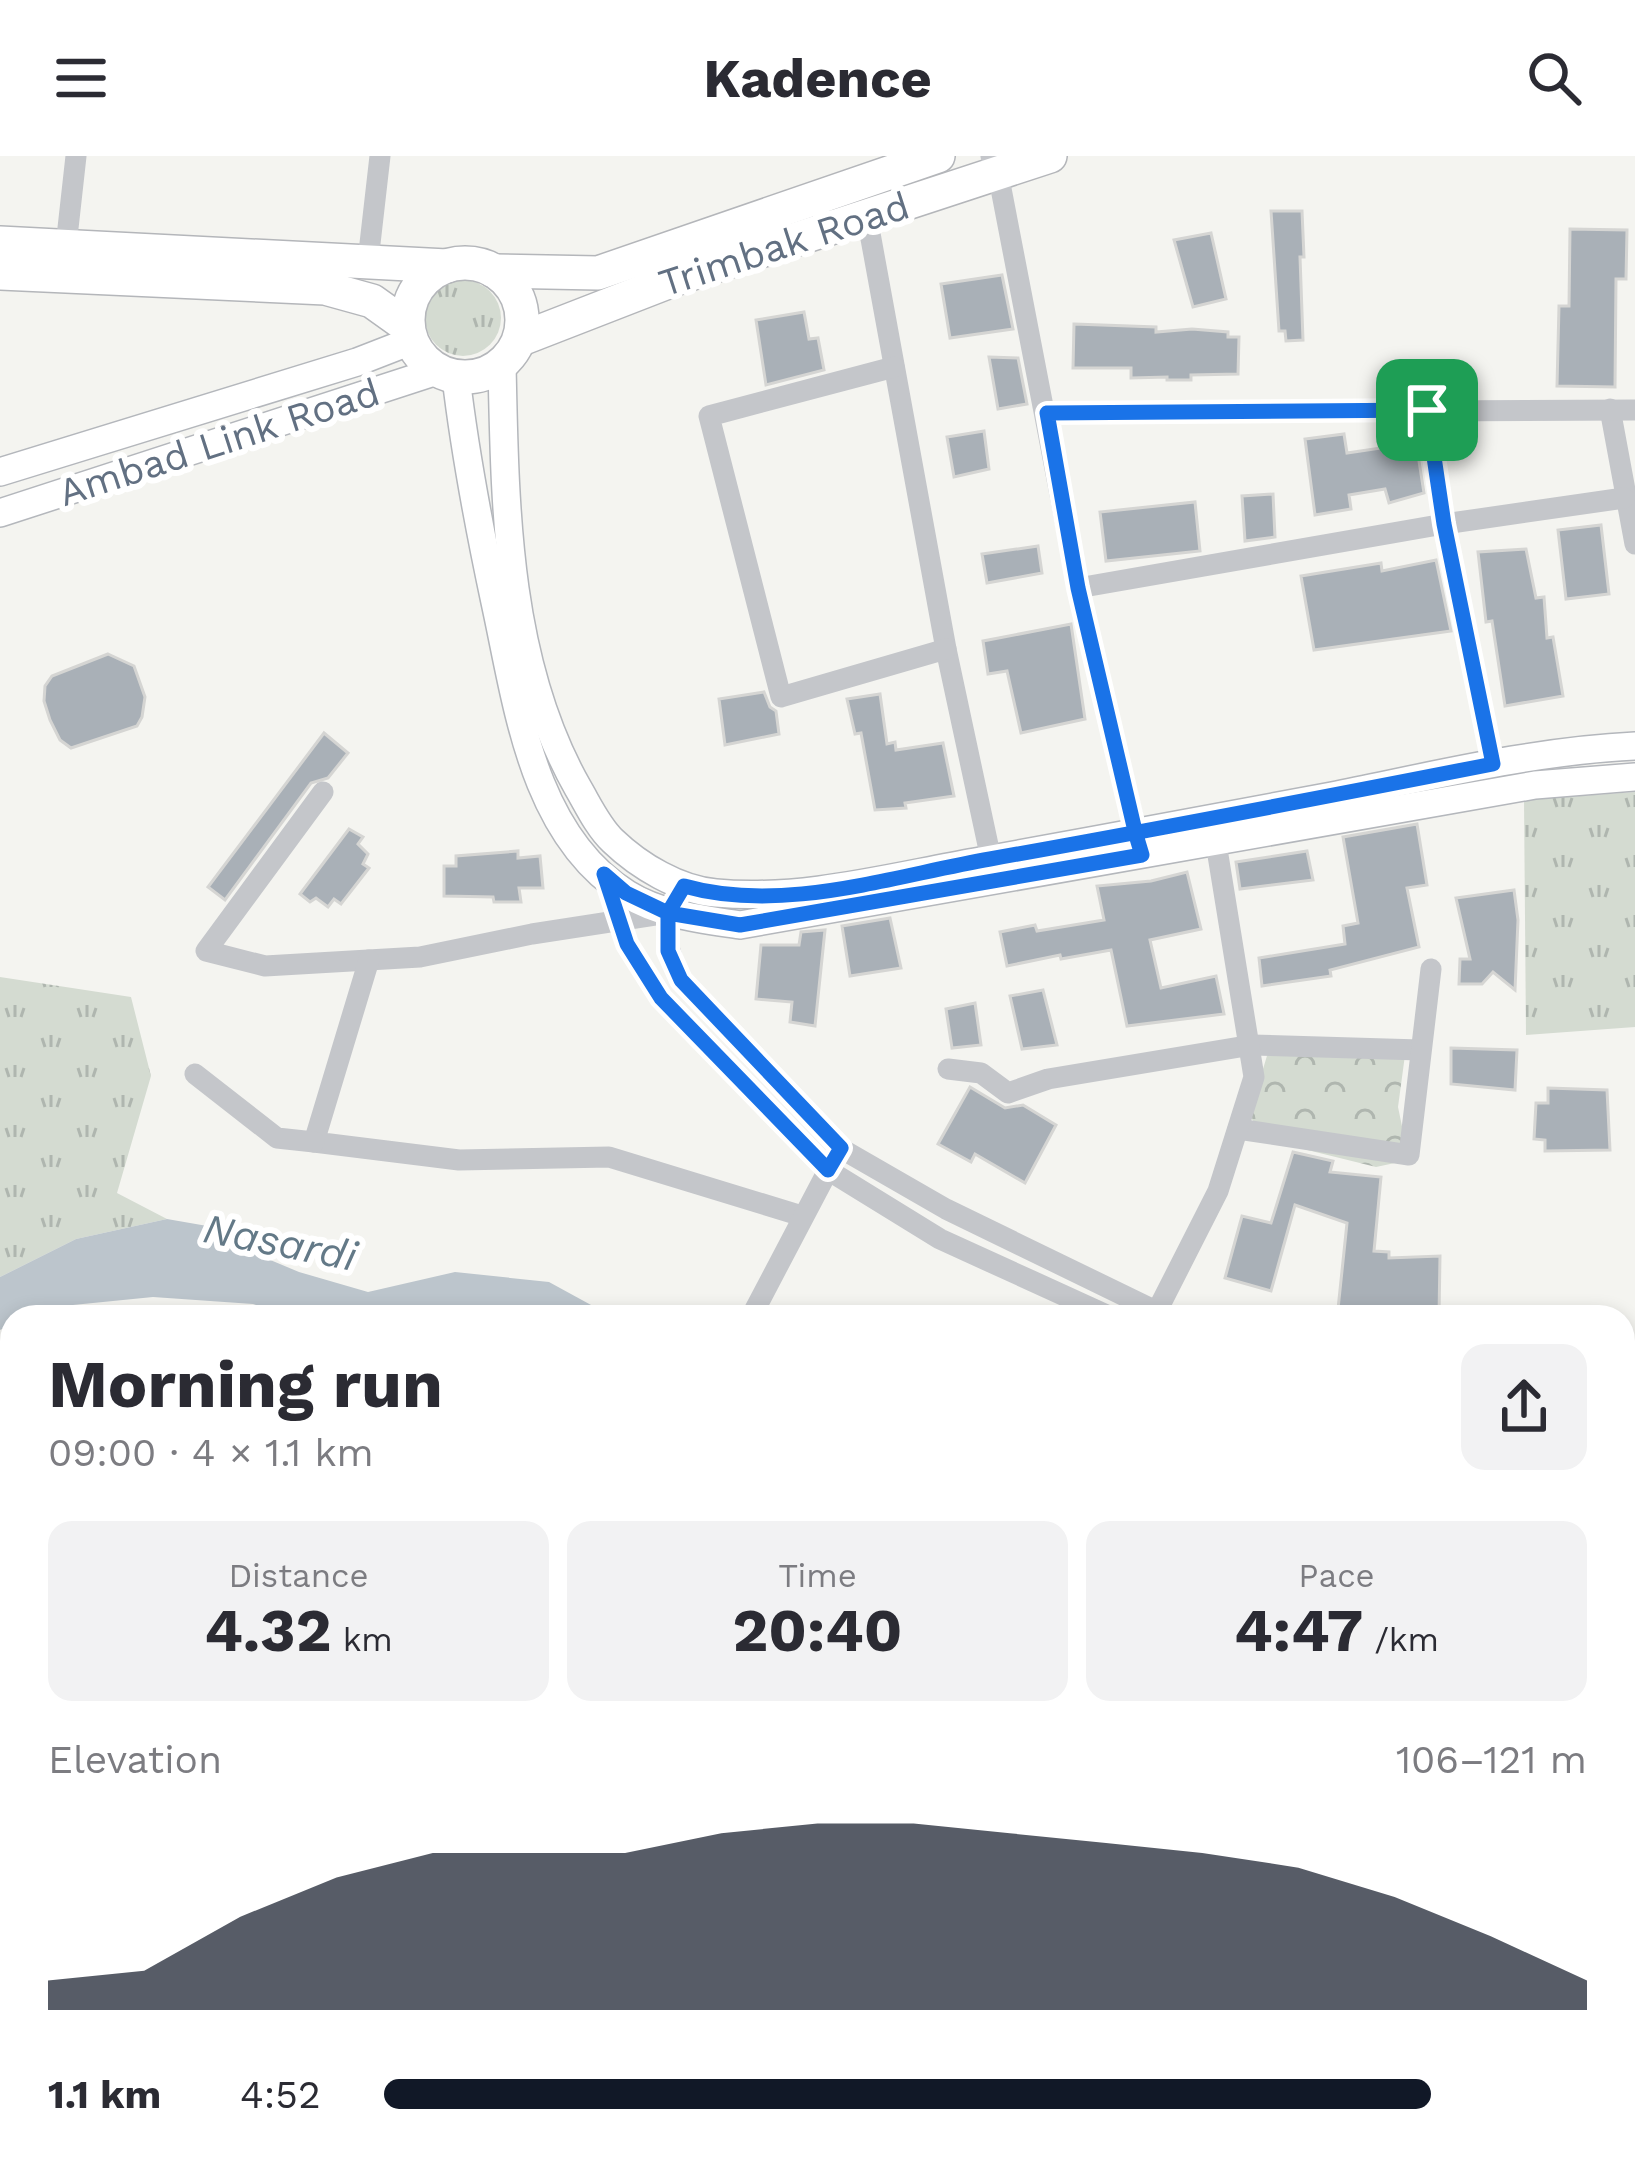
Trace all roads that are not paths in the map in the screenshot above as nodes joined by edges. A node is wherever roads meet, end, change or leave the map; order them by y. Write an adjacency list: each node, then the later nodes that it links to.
1 (76, 156): 8 (street)
2 (380, 156): 9 (street)
3 (1050, 156): 5 (highway, Trimbak Road)
4 (933, 157): 11 (highway, Trimbak Road)
5 (995, 165): 6 (highway, Trimbak Road); 20 (street)
6 (867, 217): 14 (highway, Trimbak Road); 15 (street)
7 (0, 243): 8 (highway, Trimbak Road)
8 (66, 246): 9 (highway, Trimbak Road)
9 (368, 262): 10 (highway, Trimbak Road)
10 (447, 266): 11 (highway, Trimbak Road); 13 (highway)
11 (494, 271): 14 (highway)
12 (0, 273): 13 (highway)
13 (409, 334): 16 (highway); 21 (main road, Ambad Link Road)
14 (512, 352): 16 (highway, Trimbak Road); 36 (main road)
15 (895, 367): 27 (street); 27 (street)
16 (446, 374): 23 (main road, Ambad Link Road); 35 (main road)
17 (1610, 409): 18 (street); 19 (street); 22 (street)
18 (1427, 410): 20 (street); 24 (street)
19 (1635, 410)
20 (1047, 413): 26 (street)
21 (0, 472)
22 (1624, 498): 24 (street); 25 (street)
23 (0, 513)
24 (1444, 524): 26 (street); 29 (street)
25 (1635, 544)
26 (1078, 588): 33 (street)
27 (946, 650): 34 (street)
28 (1635, 746): 29 (main road)
29 (1493, 764): 33 (main road)
30 (1635, 777): 32 (main road)
31 (322, 792): 39 (street)
32 (1216, 844): 33 (main road); 41 (street)
33 (1139, 845): 34 (main road); 37 (main road)
34 (991, 859): 36 (main road)
35 (604, 874): 37 (main road); 38 (street)
36 (684, 886): 37 (street)
37 (668, 913): 38 (street); 47 (street)
38 (618, 922): 39 (street); 48 (street)
39 (369, 960): 46 (street)
40 (1431, 969): 42 (street)
41 (1252, 1045): 42 (street); 43 (street); 45 (street)
42 (1420, 1050): 45 (street)
43 (948, 1069)
44 (195, 1074): 46 (street)
45 (1238, 1129): 53 (street)
46 (314, 1142): 49 (street)
47 (841, 1148): 48 (street); 52 (street)
48 (828, 1170): 49 (street); 51 (street)
49 (802, 1216): 50 (street)
50 (757, 1305)
51 (1085, 1305)
52 (1138, 1305)
53 (1165, 1305)
54 (0, 1588): 55 (street)
55 (0, 1603)

